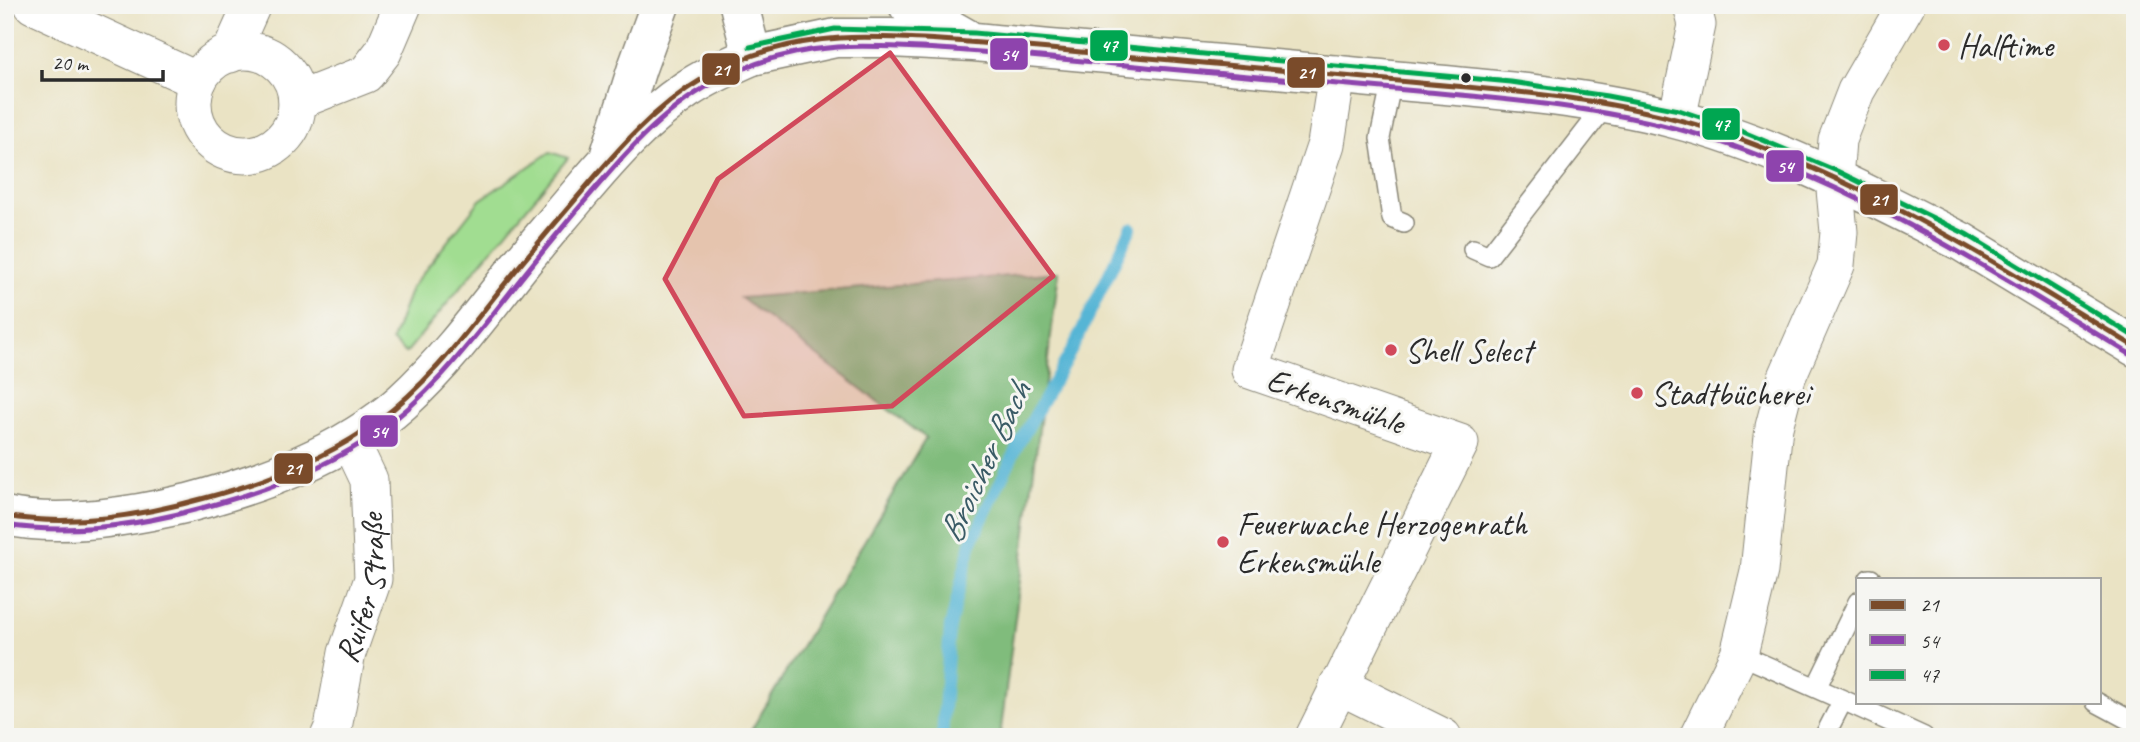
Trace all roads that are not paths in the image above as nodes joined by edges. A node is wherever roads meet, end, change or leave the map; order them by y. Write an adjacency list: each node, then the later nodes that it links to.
1 (33, 5): 14 (street)
2 (252, 5): 10 (street)
3 (404, 5): 15 (street)
4 (660, 5): 18 (main road)
5 (739, 5): 11 (main road)
6 (908, 5): 9 (main road)
7 (1692, 5): 17 (street)
8 (1906, 5): 19 (street)
9 (974, 42): 11 (main road); 12 (main road)
10 (230, 54): 14 (street); 15 (street)
11 (751, 56): 18 (main road)
12 (1337, 74): 13 (main road); 27 (street, Erkensmühle)
13 (1392, 80): 16 (main road); 20 (lane)
14 (198, 81): 15 (street)
15 (297, 101)
16 (1606, 105): 17 (main road); 21 (lane)
17 (1677, 119): 19 (main road)
18 (609, 159): 23 (main road)
19 (1834, 179): 22 (main road); 26 (street)
20 (1404, 223)
21 (1473, 249)
22 (2135, 347)
23 (350, 440): 24 (main road); 32 (street, Ruifer Straße)
24 (5, 516)
25 (1856, 606): 28 (lane)
26 (1739, 654): 28 (lane); 35 (street)
27 (1338, 685): 33 (street, Erkensmühle); 34 (street)
28 (1816, 688): 29 (lane)
29 (1843, 700): 36 (lane); 37 (lane)
30 (2100, 704): 31 (lane)
31 (2135, 723)
32 (329, 737)
33 (1314, 737)
34 (1443, 737)
35 (1698, 737)
36 (1824, 737)
37 (1924, 737)

